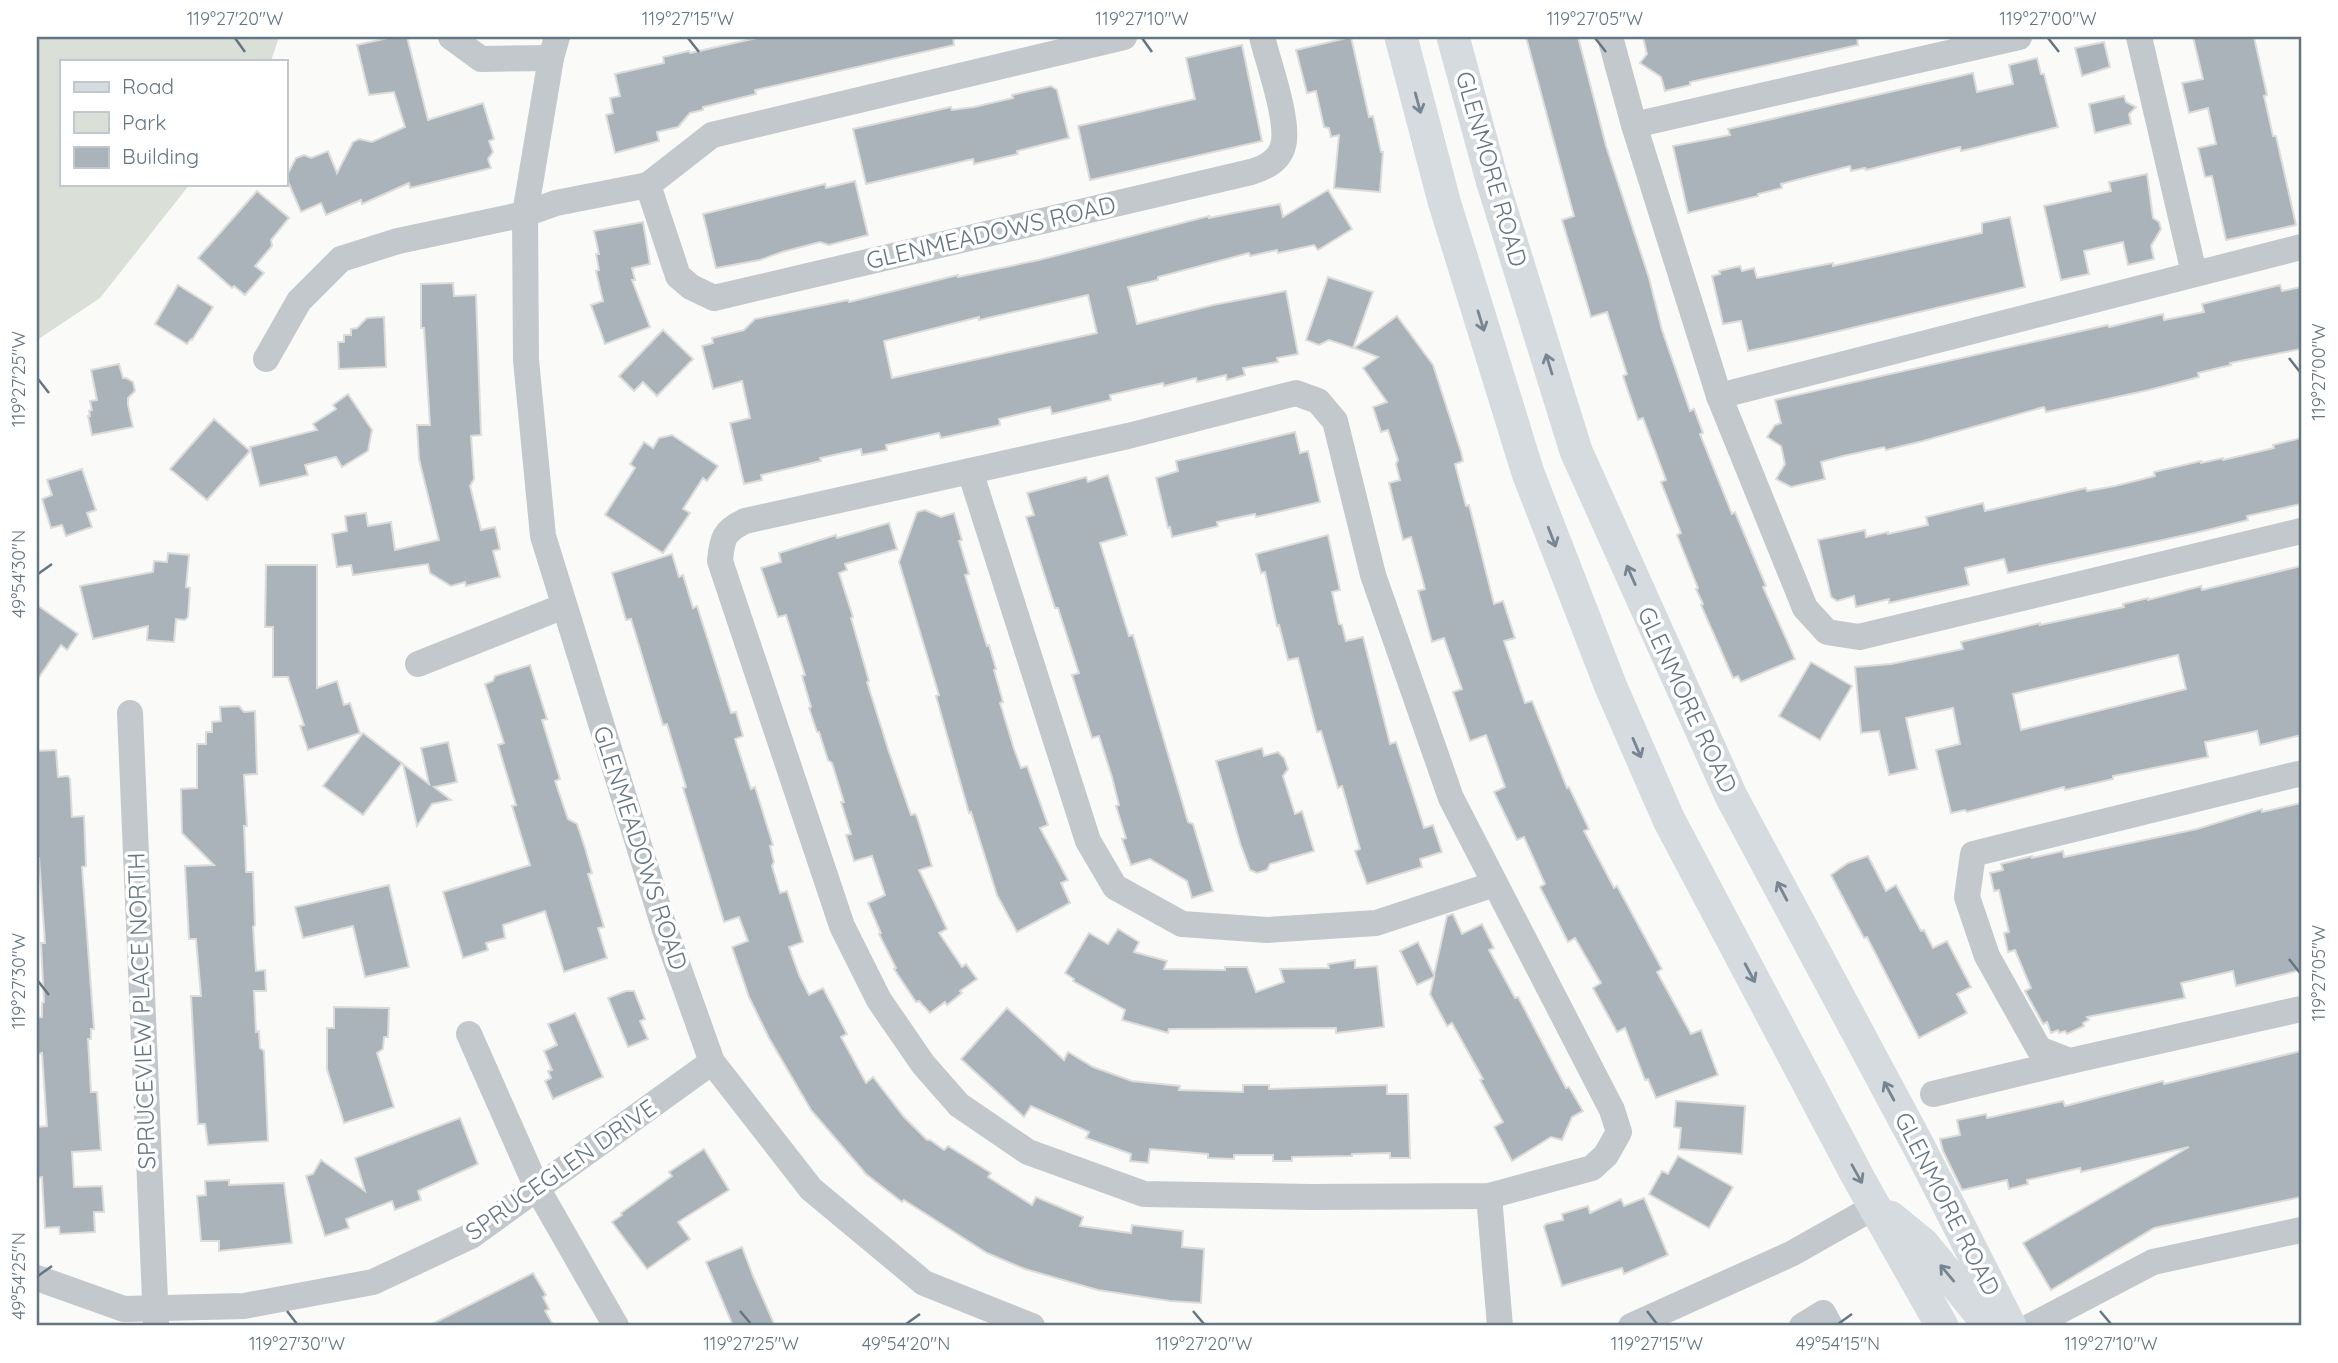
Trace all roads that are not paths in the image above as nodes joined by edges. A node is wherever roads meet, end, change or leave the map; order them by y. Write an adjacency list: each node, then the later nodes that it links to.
1 (451, 37): 9 (street)
2 (1124, 37): 11 (street)
3 (1262, 37): 11 (street, GLENMEADOWS ROAD)
4 (1401, 37): 31 (main road, one-way to 31)
5 (1453, 37): 43 (main road, GLENMORE ROAD, one-way to 5)
6 (1610, 37): 10 (street)
7 (2019, 37): 10 (street)
8 (2139, 37): 14 (street)
9 (554, 48): 12 (street, GLENMEADOWS ROAD)
10 (1634, 125): 16 (street)
11 (648, 185): 12 (street)
12 (525, 215): 15 (street); 19 (street, GLENMEADOWS ROAD)
13 (2301, 247): 14 (street)
14 (2194, 273): 16 (street)
15 (266, 359)
16 (1719, 396): 18 (street)
17 (970, 471): 23 (street); 23 (street); 30 (street)
18 (2301, 531)
19 (564, 606): 20 (street); 27 (street, GLENMEADOWS ROAD)
20 (418, 664)
21 (130, 713): 34 (street, SPRUCEVIEW PLACE NORTH)
22 (2301, 775): 26 (street)
23 (1495, 884): 30 (street)
24 (2301, 1009): 26 (street)
25 (470, 1034): 29 (street)
26 (2070, 1061): 28 (street)
27 (712, 1062): 29 (street, SPRUCEGLEN DRIVE); 36 (street, GLENMEADOWS ROAD)
28 (1933, 1094)
29 (537, 1188): 34 (street, SPRUCEGLEN DRIVE); 35 (street)
30 (1489, 1196): 37 (street)
31 (1876, 1206): 38 (street); 41 (main road); 42 (main road, one-way to 31)
32 (2301, 1230): 44 (street)
33 (37, 1278): 34 (street, SPRUCEGLEN DRIVE)
34 (155, 1317)
35 (616, 1326)
36 (1031, 1326)
37 (1500, 1326)
38 (1631, 1326)
39 (1802, 1326): 40 (street)
40 (1830, 1326)
41 (1942, 1326)
42 (1990, 1326)
43 (2010, 1326)
44 (2031, 1326)

